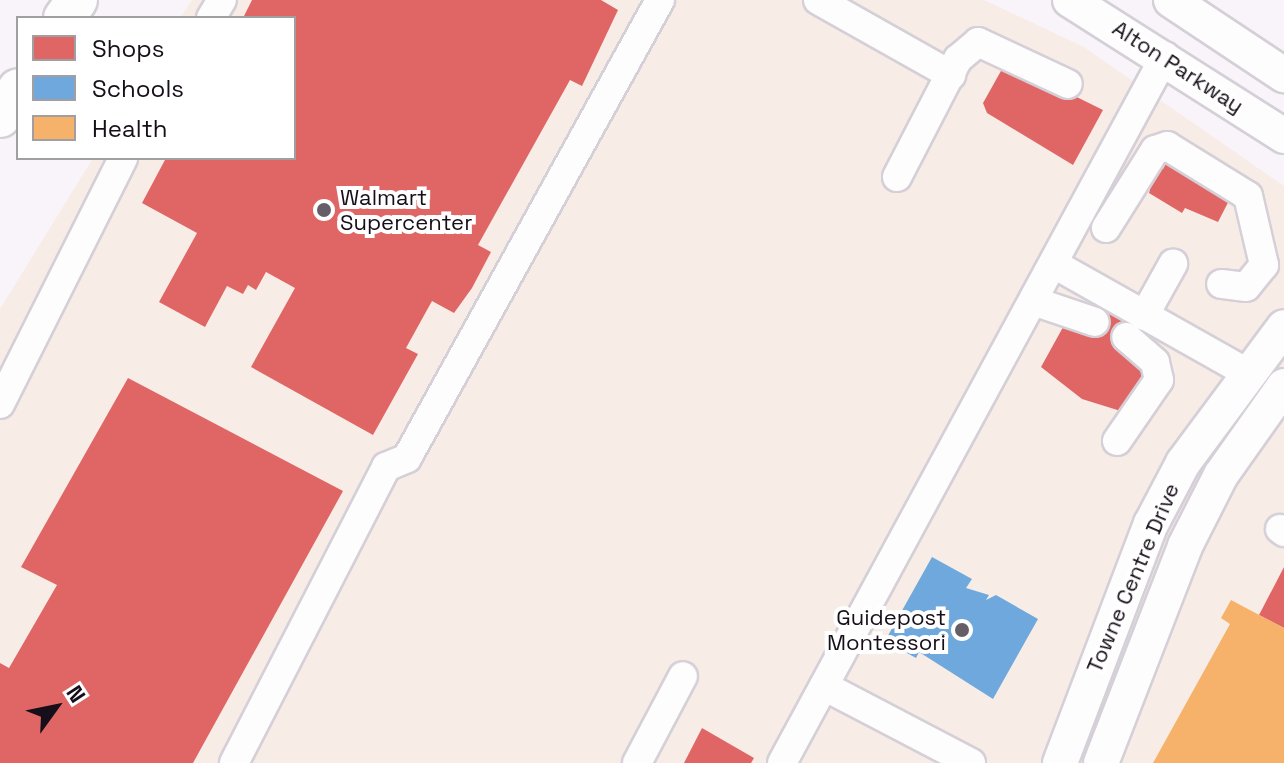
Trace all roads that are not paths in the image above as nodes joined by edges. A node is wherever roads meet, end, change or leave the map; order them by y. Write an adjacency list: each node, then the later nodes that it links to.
1 (660, 0): 29 (lane)
2 (818, 0): 6 (lane)
3 (1070, 0): 5 (main road, Alton Parkway)
4 (1171, 0): 7 (main road)
5 (1177, 64): 11 (main road, Alton Parkway); 13 (main road); 16 (lane)
6 (951, 75): 8 (lane); 14 (lane)
7 (1284, 75)
8 (1068, 84)
9 (16, 92): 10 (highway)
10 (0, 117)
11 (1284, 136)
12 (122, 160): 25 (lane)
13 (1284, 161)
14 (897, 177)
15 (1106, 228): 18 (lane)
16 (1054, 264): 19 (lane); 21 (lane)
17 (1173, 264): 21 (lane)
18 (1221, 284)
19 (1033, 301): 20 (lane); 28 (lane)
20 (1095, 322)
21 (1135, 327): 23 (lane); 26 (lane)
22 (1284, 327): 23 (main road, Towne Centre Drive)
23 (1249, 374): 33 (main road, Towne Centre Drive)
24 (1284, 386): 34 (main road, Towne Centre Drive)
25 (0, 404)
26 (1117, 441)
27 (683, 676): 30 (lane)
28 (824, 686): 31 (lane); 32 (lane)
29 (234, 763)
30 (637, 763)
31 (782, 763)
32 (971, 763)
33 (1060, 763)
34 (1101, 763)

